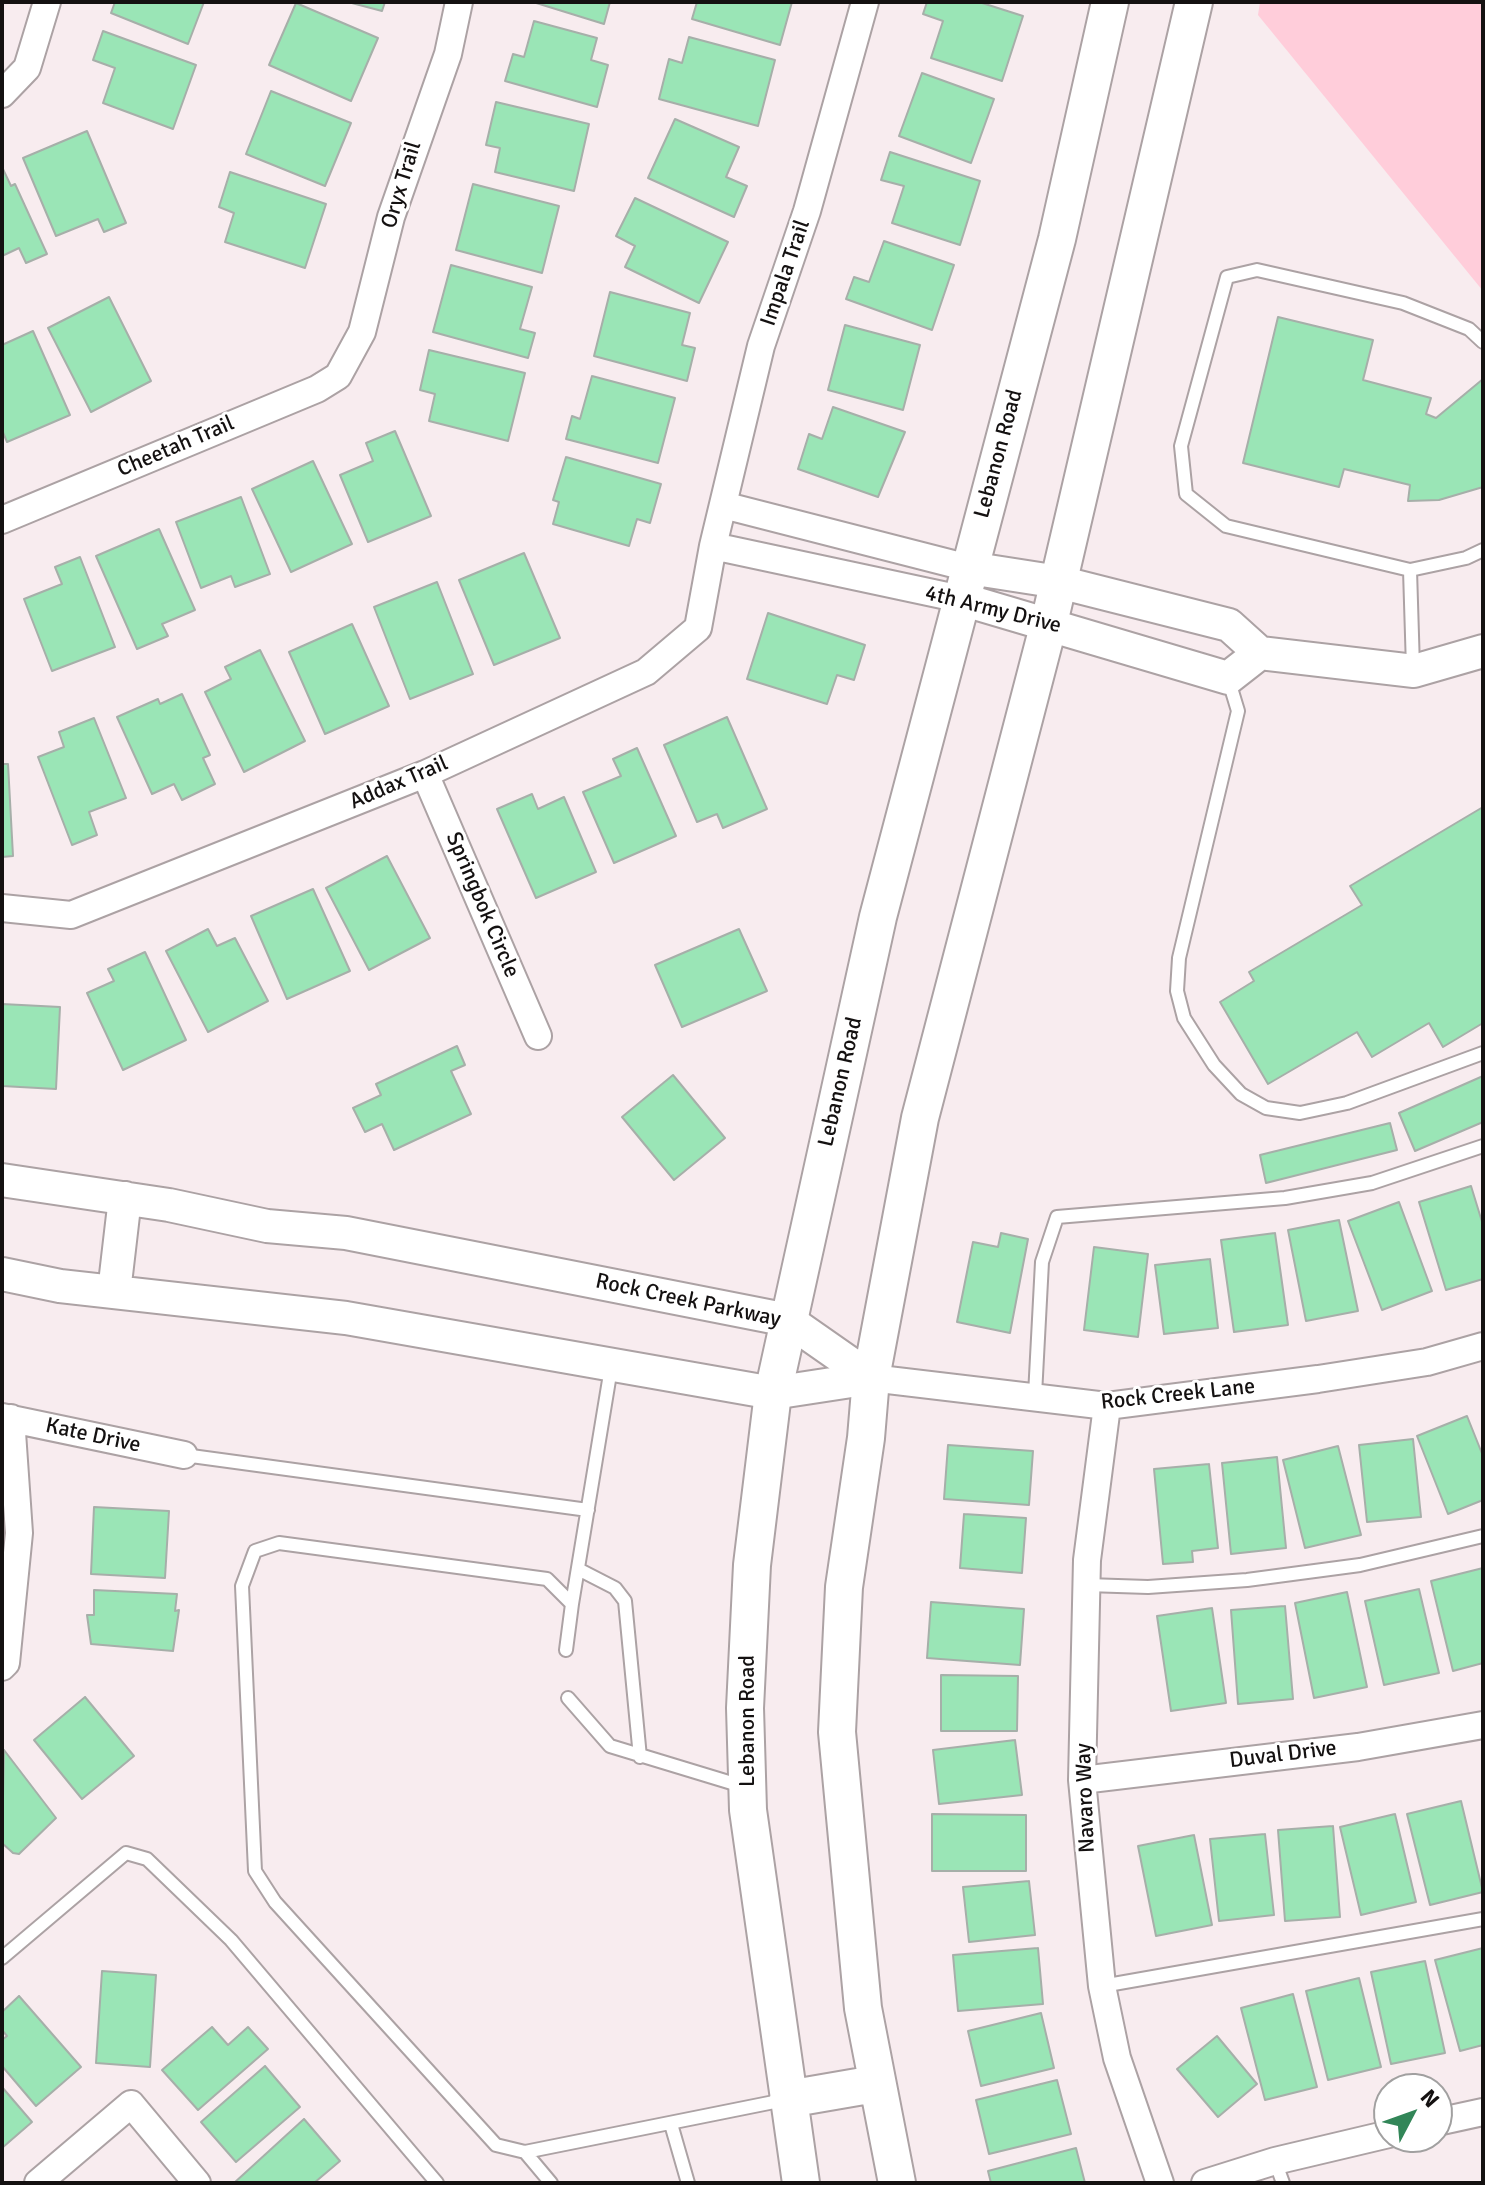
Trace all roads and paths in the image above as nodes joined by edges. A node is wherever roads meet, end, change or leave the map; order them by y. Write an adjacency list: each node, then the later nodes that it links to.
1 (47, 2): 6 (street)
2 (459, 2): 8 (street, Oryx Trail)
3 (865, 2): 9 (street, Impala Trail)
4 (1110, 2): 15 (main road, Lebanon Road)
5 (1194, 2): 14 (main road)
6 (7, 90)
7 (1483, 342): 13 (lane)
8 (345, 367): 10 (street, Cheetah Trail)
9 (723, 505): 11 (street, Impala Trail); 15 (street, 4th Army Drive)
10 (2, 520)
11 (713, 546): 15 (street, 4th Army Drive); 21 (street, Addax Trail)
12 (1483, 550): 13 (lane)
13 (1410, 570): 19 (lane)
14 (1059, 582): 15 (street, 4th Army Drive); 16 (main road); 18 (street, 4th Army Drive)
15 (965, 584): 16 (street, 4th Army Drive); 30 (main road, Lebanon Road)
16 (1049, 623): 20 (street, 4th Army Drive); 33 (main road)
17 (1483, 651): 19 (street)
18 (1260, 653): 19 (street); 20 (street)
19 (1414, 671)
20 (1228, 678): 24 (lane)
21 (425, 774): 22 (street, Addax Trail); 23 (street, Springbok Circle)
22 (2, 908)
23 (538, 1036)
24 (1483, 1053)
25 (1483, 1146): 35 (lane)
26 (2, 1180): 27 (street, Rock Creek Parkway)
27 (125, 1198): 29 (street); 30 (street, Rock Creek Parkway)
28 (2, 1274): 29 (street)
29 (114, 1292): 32 (street)
30 (788, 1320): 33 (street, Rock Creek Parkway); 34 (main road, Lebanon Road)
31 (1483, 1346): 36 (street, Rock Creek Lane)
32 (612, 1364): 34 (street); 39 (lane)
33 (871, 1378): 34 (street); 35 (street, Rock Creek Lane); 54 (main road)
34 (773, 1393): 50 (main road, Lebanon Road)
35 (1035, 1395): 36 (street, Rock Creek Lane)
36 (1107, 1406): 42 (street, Navaro Way)
37 (6, 1417): 38 (street, Kate Drive); 45 (street)
38 (184, 1455): 39 (lane)
39 (588, 1510): 41 (lane)
40 (1483, 1536): 42 (lane)
41 (578, 1569): 43 (lane); 48 (lane)
42 (1087, 1585): 49 (street, Navaro Way)
43 (572, 1604): 44 (lane); 60 (lane)
44 (566, 1650)
45 (2, 1667)
46 (568, 1698): 48 (lane)
47 (1483, 1725): 49 (street, Duval Drive)
48 (640, 1757): 50 (lane)
49 (1082, 1780): 53 (street, Navaro Way)
50 (747, 1788): 55 (main road, Lebanon Road)
51 (1483, 1919): 53 (lane)
52 (2, 1958): 64 (lane)
53 (1102, 1986): 69 (street, Navaro Way)
54 (875, 2084): 55 (main road); 68 (main road)
55 (788, 2099): 58 (lane); 67 (main road, Lebanon Road)
56 (1483, 2112): 57 (street)
57 (1453, 2119)
58 (671, 2124): 60 (lane); 66 (lane)
59 (1373, 2140): 61 (street)
60 (525, 2152): 65 (lane)
61 (1279, 2172): 70 (street)
62 (38, 2183): 63 (street)
63 (197, 2183)
64 (437, 2183)
65 (551, 2183)
66 (688, 2183)
67 (801, 2183)
68 (897, 2183)
69 (1160, 2183)
70 (1205, 2183)

